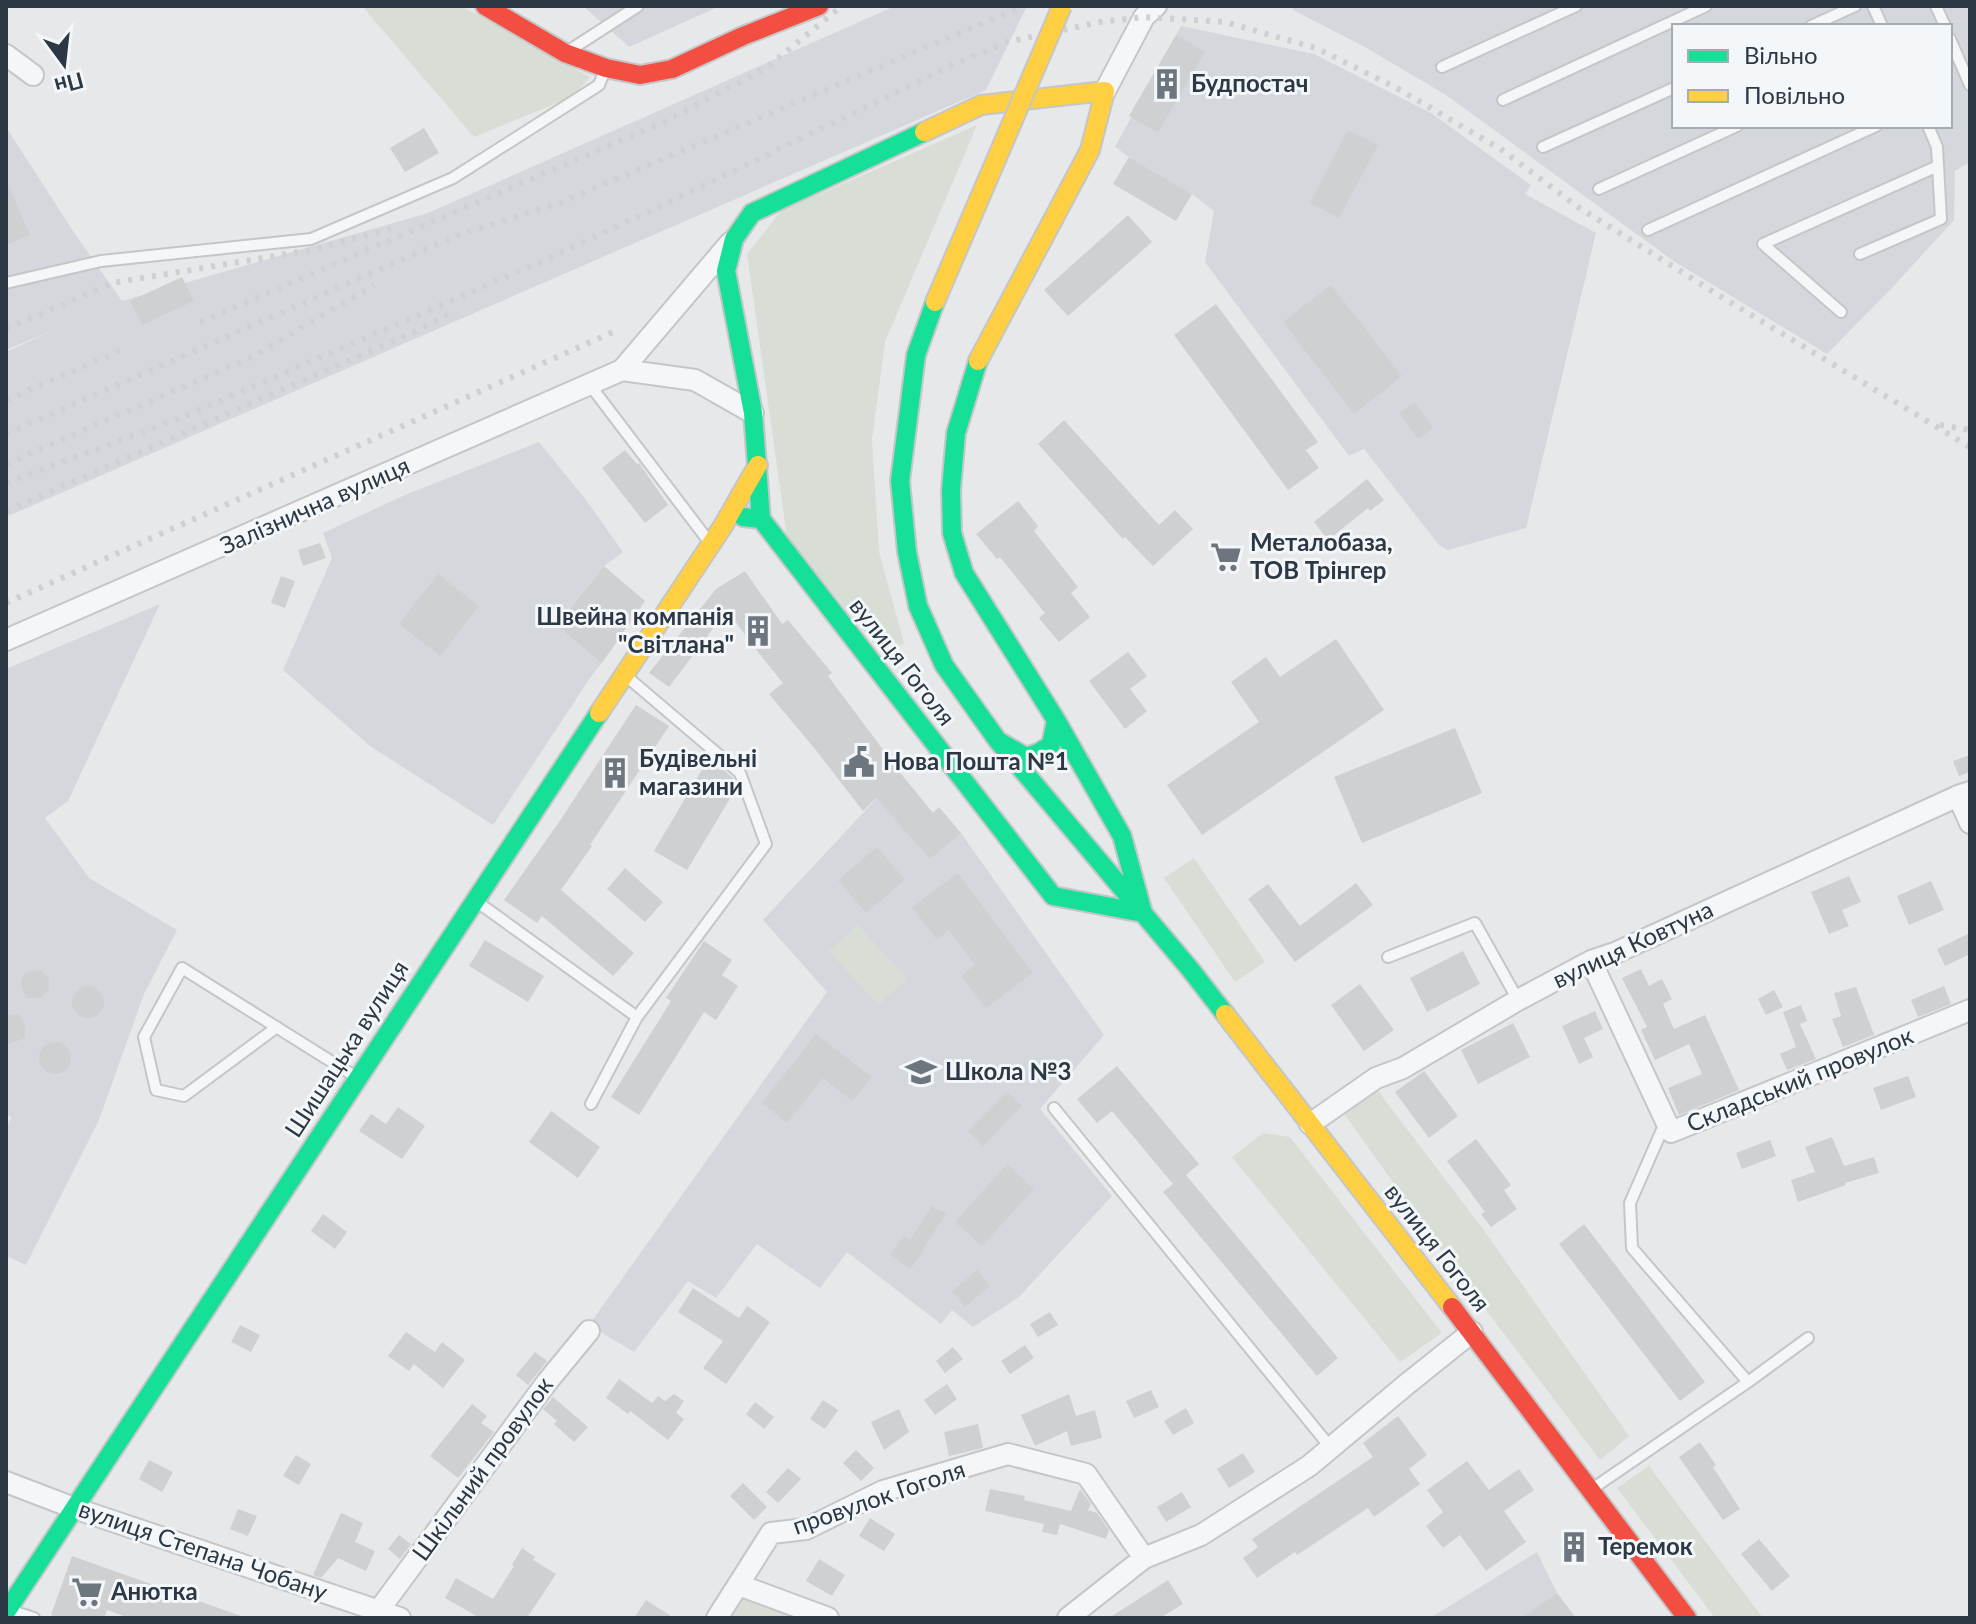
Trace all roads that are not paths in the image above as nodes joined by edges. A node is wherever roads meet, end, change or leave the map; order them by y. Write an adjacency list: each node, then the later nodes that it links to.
1 (485, 6): 11 (street)
2 (638, 6): 11 (lane)
3 (819, 6): 14 (street)
4 (1062, 6): 41 (street, вулиця Гоголя, bridge)
5 (1156, 6): 18 (street)
6 (1576, 6): 13 (lane)
7 (1706, 6): 19 (lane)
8 (1855, 6): 9 (lane)
9 (1815, 24)
10 (1952, 44): 16 (lane)
11 (565, 53): 14 (street)
12 (6, 55): 15 (street)
13 (1442, 67)
14 (606, 68): 29 (lane)
15 (33, 75)
16 (1970, 85)
17 (1672, 89): 23 (lane)
18 (1105, 91): 27 (street); 40 (street, вулиця Гоголя)
19 (1503, 100)
20 (1733, 128): 25 (lane)
21 (1872, 128): 26 (lane)
22 (1929, 128): 24 (lane)
23 (1543, 147)
24 (1938, 166): 28 (lane); 30 (lane)
25 (1599, 189)
26 (1648, 230)
27 (734, 239): 31 (street, Залізнична вулиця); 33 (street)
28 (1860, 254)
29 (6, 283)
30 (1841, 312)
31 (622, 370): 32 (street, Залізнична вулиця); 33 (street)
32 (590, 385): 37 (lane); 38 (street, Залізнична вулиця)
33 (753, 413): 34 (street)
34 (758, 465): 35 (street, Шишацька вулиця); 36 (street)
35 (730, 515): 36 (street); 37 (street, Шишацька вулиця)
36 (761, 519): 45 (street, вулиця Гоголя)
37 (711, 544): 39 (street, Шишацька вулиця)
38 (6, 640)
39 (624, 674): 46 (street, Шишацька вулиця); 52 (lane)
40 (1056, 720): 41 (street); 47 (street, вулиця Гоголя)
41 (998, 741): 44 (street, вулиця Гоголя)
42 (1964, 794): 43 (street); 49 (street, вулиця Ковтуна)
43 (1970, 823)
44 (1092, 854): 45 (street); 47 (street, вулиця Гоголя)
45 (1053, 896): 47 (street)
46 (475, 900): 52 (lane); 54 (street, Шишацька вулиця)
47 (1143, 913): 58 (street, вулиця Гоголя)
48 (1388, 957): 50 (lane)
49 (1591, 961): 50 (street, вулиця Ковтуна); 57 (street, Складський провулок)
50 (1518, 1000): 58 (street, вулиця Ковтуна)
51 (1970, 1010): 57 (street, Складський провулок)
52 (637, 1017): 55 (lane)
53 (277, 1027): 53 (lane); 54 (lane)
54 (357, 1078): 66 (street, Шишацька вулиця)
55 (591, 1104)
56 (1054, 1108): 63 (lane)
57 (1666, 1121): 62 (lane)
58 (1310, 1124): 60 (street, вулиця Гоголя)
59 (589, 1331): 70 (street, Шкільний провулок)
60 (1472, 1332): 63 (street); 65 (street, вулиця Гоголя)
61 (1808, 1338): 62 (lane)
62 (1748, 1382): 65 (lane)
63 (1331, 1449): 67 (street)
64 (6, 1482): 66 (street, вулиця Степана Чобану)
65 (1590, 1490): 76 (street, вулиця Гоголя)
66 (74, 1508): 69 (street, Шишацька вулиця); 70 (street, вулиця Степана Чобану)
67 (1144, 1558): 68 (street, провулок Гоголя); 75 (street)
68 (739, 1585): 73 (street, провулок Гоголя); 74 (street)
69 (7, 1610): 71 (lane)
70 (379, 1610): 72 (street, вулиця Степана Чобану)
71 (34, 1618)
72 (400, 1618)
73 (717, 1618)
74 (828, 1618)
75 (1068, 1618)
76 (1687, 1618)

